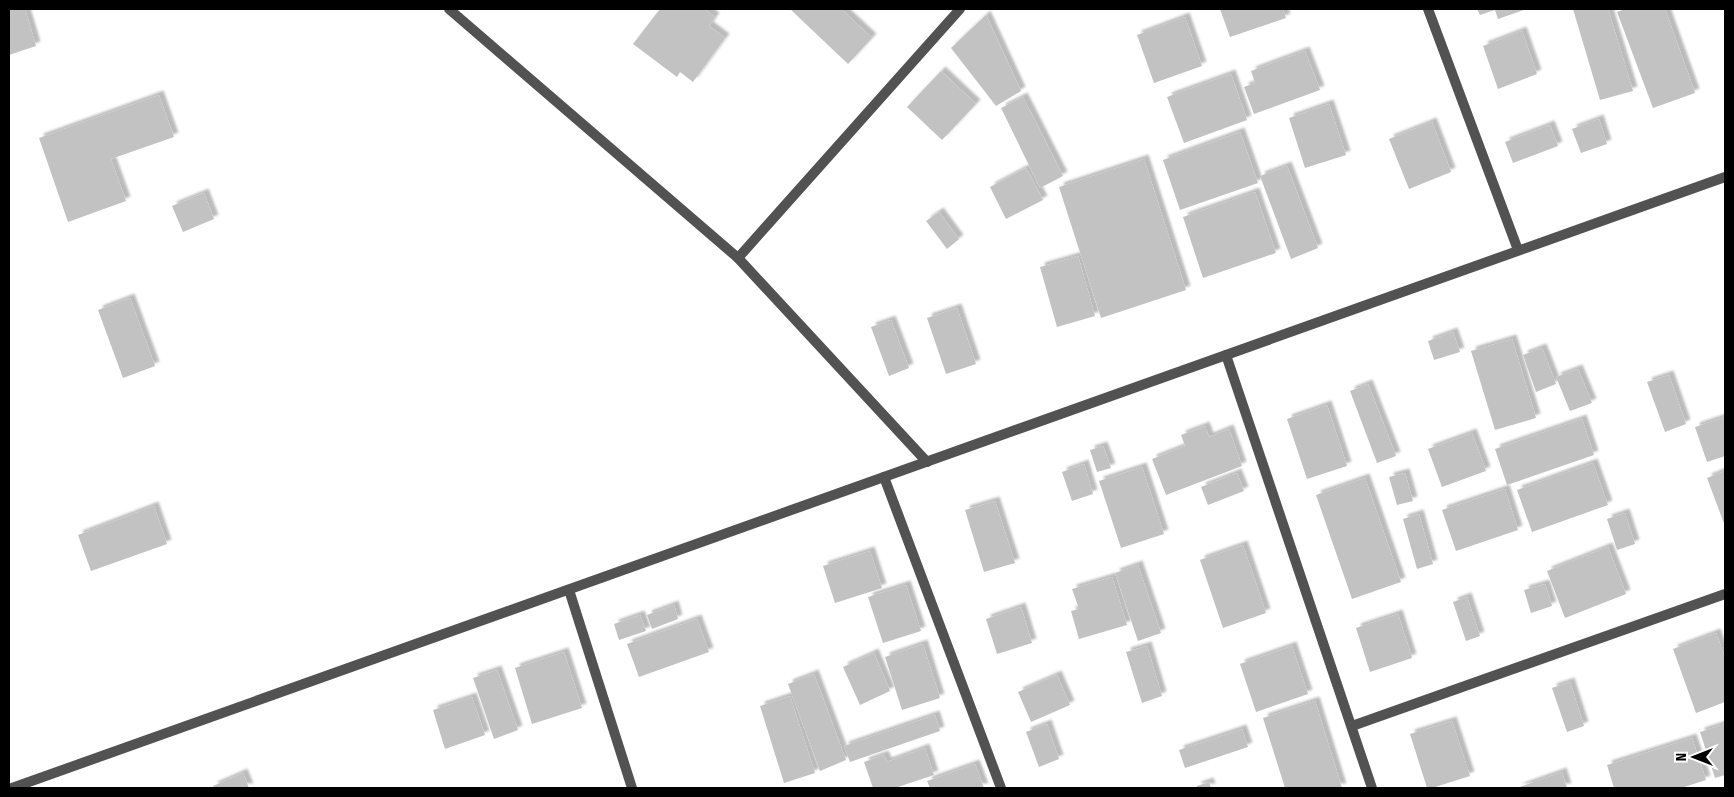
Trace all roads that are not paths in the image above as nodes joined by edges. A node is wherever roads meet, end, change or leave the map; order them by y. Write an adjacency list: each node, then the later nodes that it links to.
1 (448, 9): 6 (street)
2 (960, 9): 6 (street)
3 (1428, 9): 5 (street)
4 (1725, 176): 5 (street)
5 (1518, 250): 7 (street)
6 (738, 258): 8 (street)
7 (1226, 355): 8 (street); 12 (street)
8 (927, 462): 9 (street)
9 (884, 477): 10 (street); 15 (street)
10 (569, 590): 13 (street); 14 (street)
11 (1725, 594): 12 (street)
12 (1352, 726): 16 (street)
13 (12, 788)
14 (632, 788)
15 (1001, 788)
16 (1372, 788)

